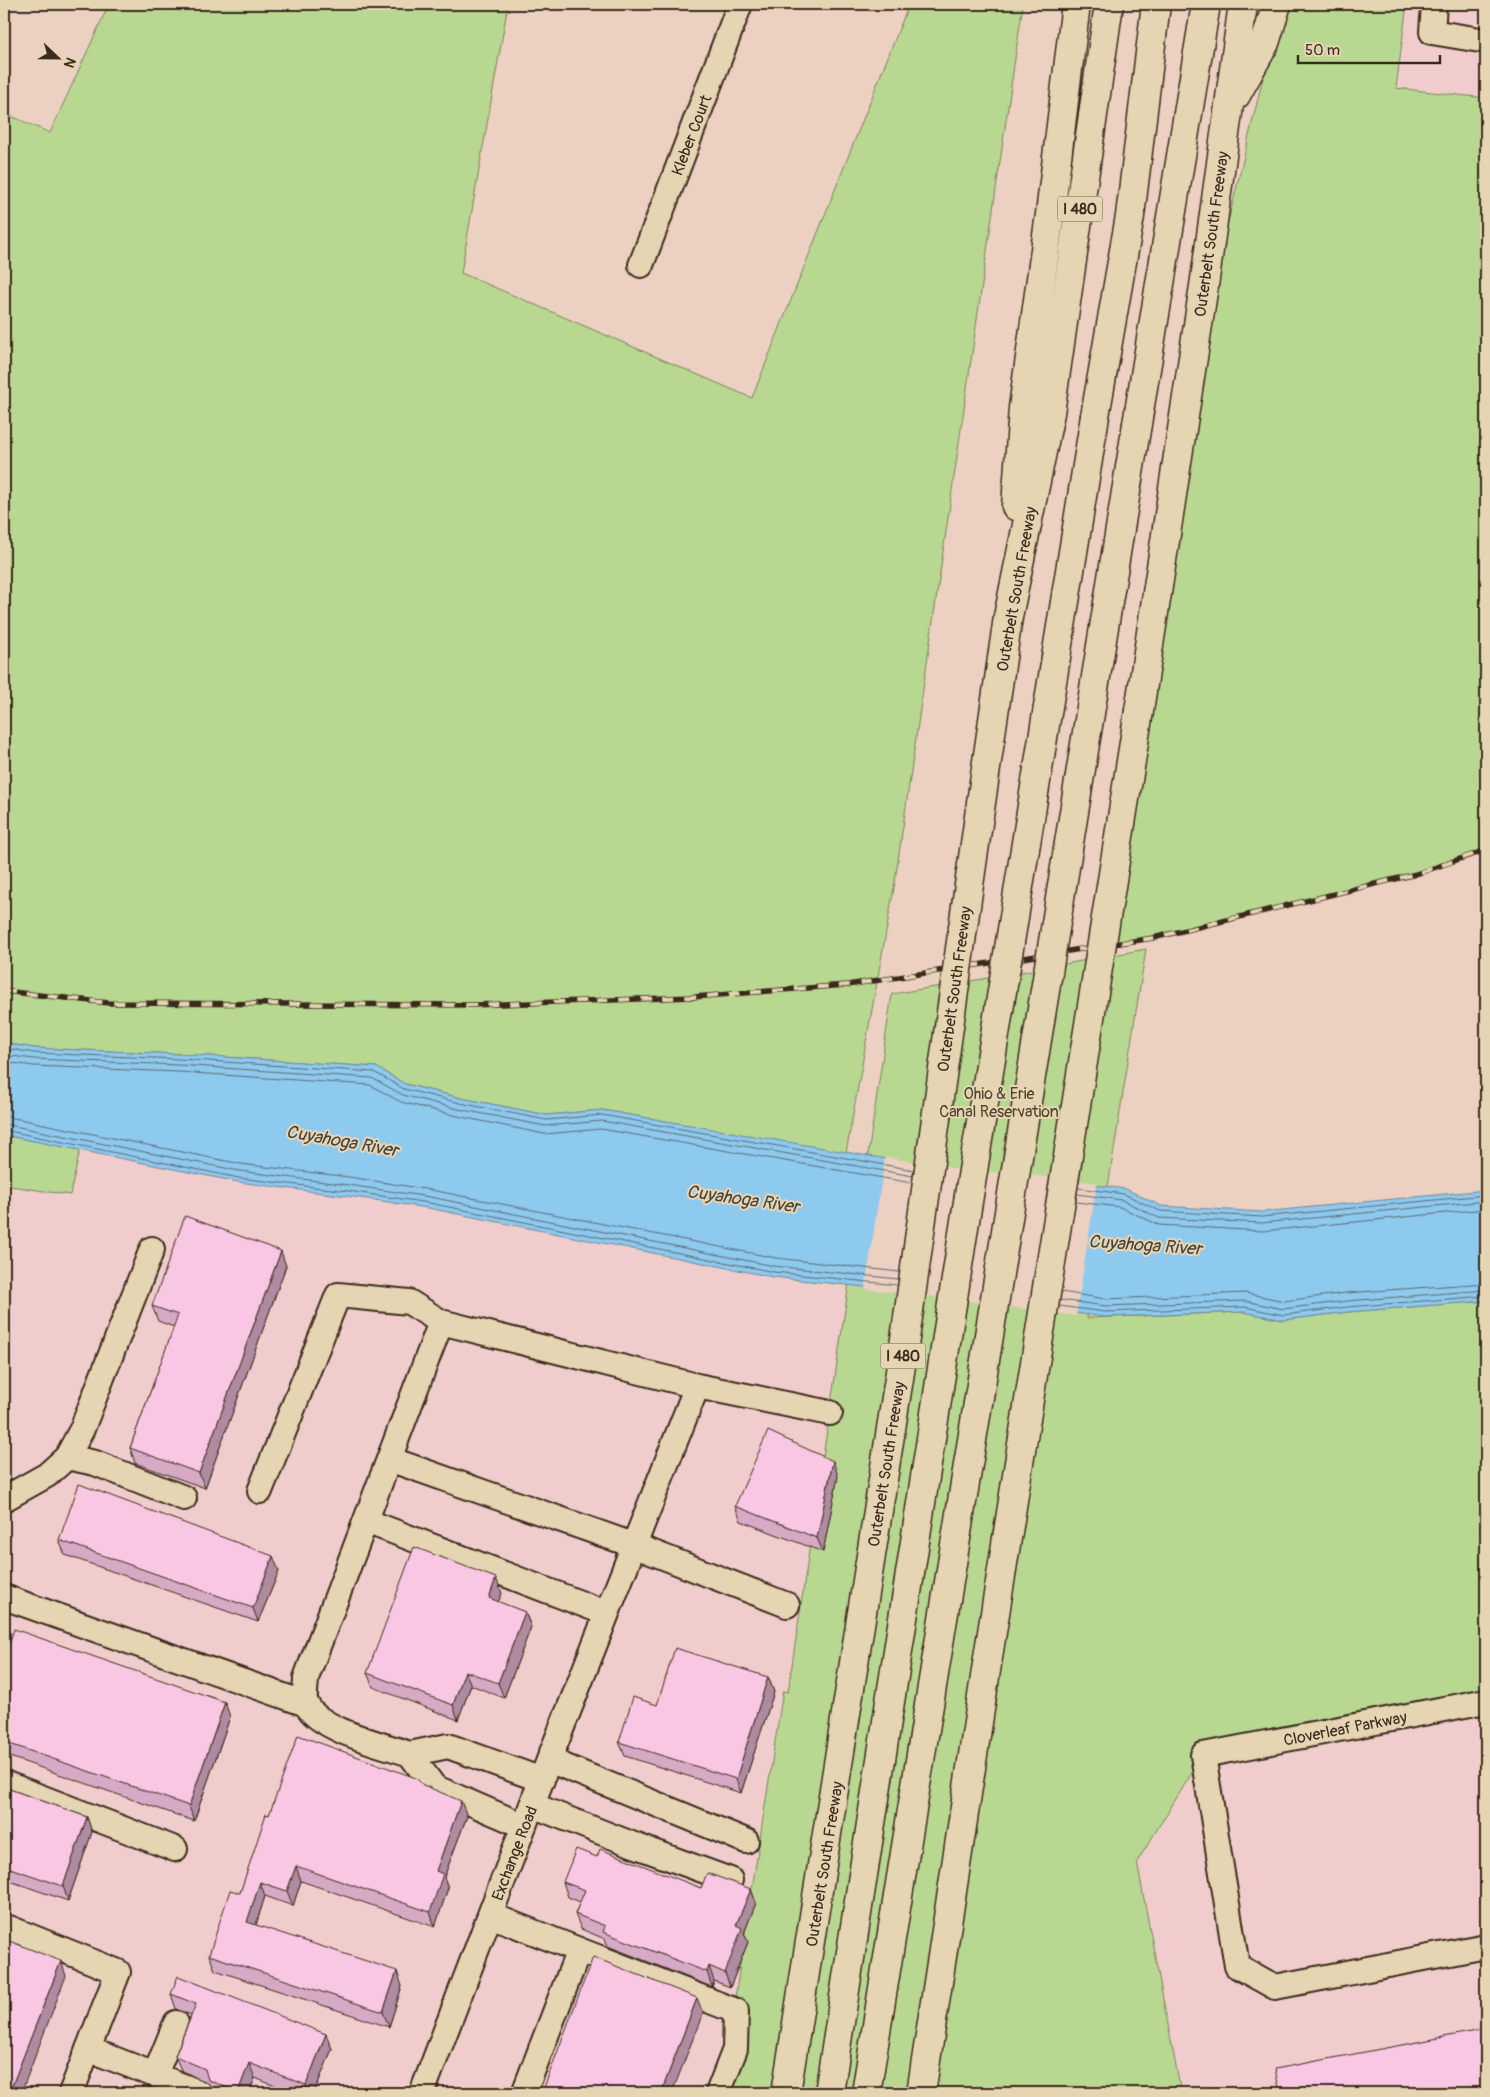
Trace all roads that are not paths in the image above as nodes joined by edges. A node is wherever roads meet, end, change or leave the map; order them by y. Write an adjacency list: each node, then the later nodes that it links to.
1 (740, 4): 11 (street, Kleber Court)
2 (1076, 4): 12 (highway)
3 (1109, 4): 12 (highway, Outerbelt South Freeway / I 480)
4 (1156, 4): 49 (highway, bridge)
5 (1206, 4): 50 (highway, bridge)
6 (1244, 4): 10 (highway, Outerbelt South Freeway)
7 (1277, 4): 10 (highway)
8 (1434, 4): 9 (street)
9 (1486, 41)
10 (1228, 109): 51 (highway, Outerbelt South Freeway, bridge)
11 (641, 265)
12 (1008, 618): 48 (highway, Outerbelt South Freeway / I 480, bridge)
13 (152, 1249): 17 (street)
14 (441, 1322): 15 (street); 18 (street); 19 (street)
15 (697, 1386): 16 (street); 23 (street, Exchange Road)
16 (830, 1414)
17 (67, 1457): 20 (street); 21 (street)
18 (389, 1459): 22 (street); 23 (street)
19 (260, 1491)
20 (184, 1498)
21 (4, 1499)
22 (366, 1521): 26 (street); 28 (street)
23 (634, 1544): 25 (street); 26 (street, Exchange Road)
24 (4, 1598): 28 (street)
25 (787, 1605)
26 (606, 1613): 30 (street, Exchange Road)
27 (1486, 1702): 38 (street, Cloverleaf Parkway)
28 (306, 1704): 29 (street)
29 (410, 1754): 30 (street); 32 (street)
30 (545, 1770): 32 (street, Exchange Road); 33 (street)
31 (4, 1783): 34 (street)
32 (528, 1815): 35 (street); 36 (street, Exchange Road)
33 (746, 1841)
34 (175, 1849)
35 (730, 1880)
36 (490, 1914): 39 (street); 45 (street, Exchange Road)
37 (4, 1926): 41 (street)
38 (1486, 1946)
39 (580, 1950): 46 (street); 47 (street)
40 (176, 2023): 42 (street)
41 (88, 2049): 42 (street); 43 (street)
42 (155, 2076): 44 (street)
43 (71, 2093)
44 (200, 2093)
45 (422, 2093)
46 (524, 2093)
47 (718, 2093)
48 (786, 2093)
49 (829, 2093)
50 (866, 2093)
51 (921, 2093)

